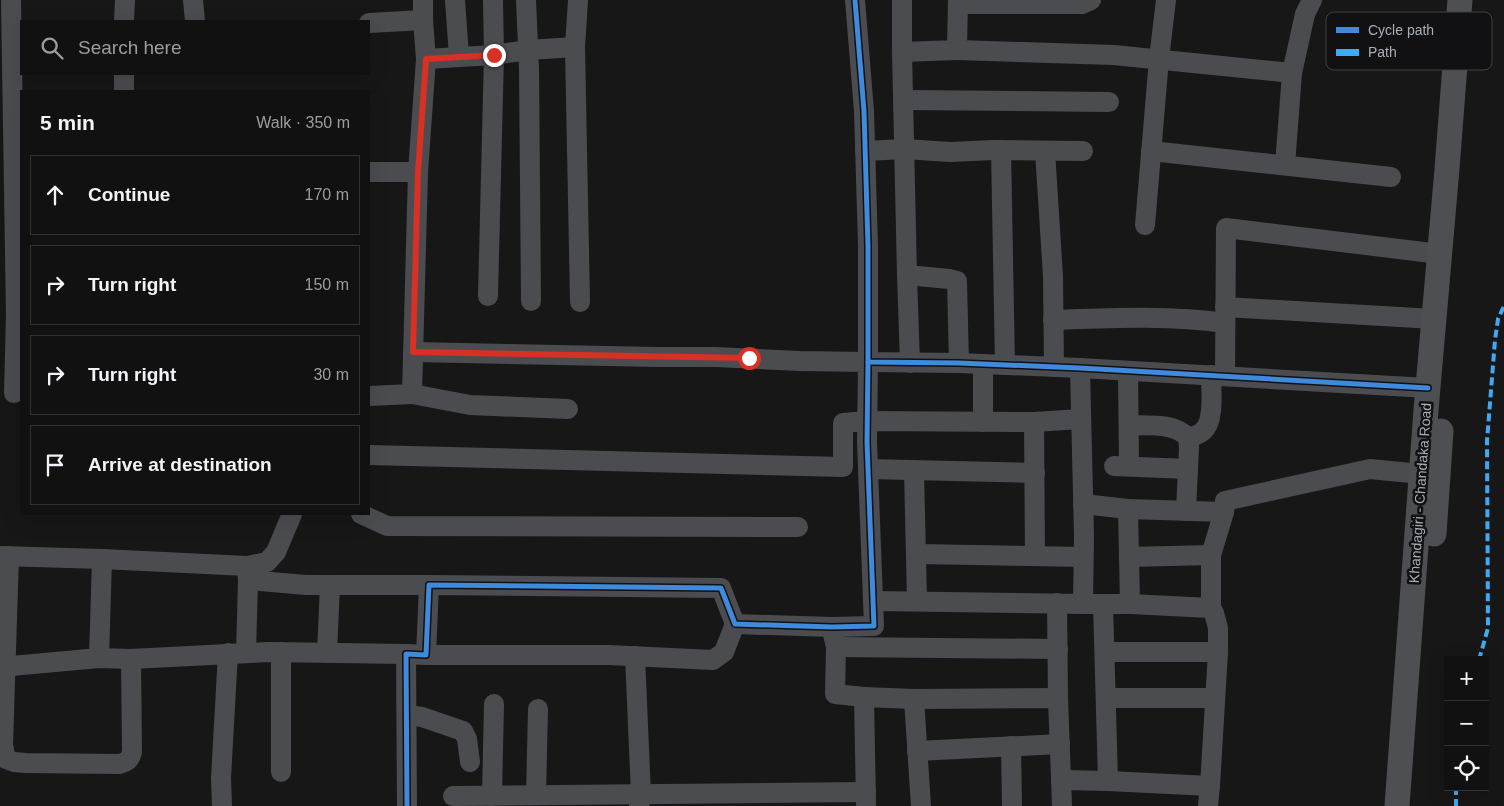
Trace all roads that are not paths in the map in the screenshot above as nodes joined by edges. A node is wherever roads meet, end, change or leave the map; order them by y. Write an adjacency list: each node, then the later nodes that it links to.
1 (11, 0): 34 (street)
2 (124, 0): 15 (street)
3 (193, 0): 16 (street)
4 (423, 0): 17 (street)
5 (455, 0): 24 (street)
6 (493, 0): 23 (street)
7 (526, 0): 20 (street)
8 (578, 0): 19 (street)
9 (855, 0): 37 (street)
10 (902, 0): 22 (street)
11 (1091, 0): 14 (street)
12 (1166, 0): 26 (street)
13 (1312, 0): 29 (street)
14 (958, 2): 21 (street)
15 (124, 20)
16 (195, 20)
17 (423, 20): 18 (street); 25 (street)
18 (370, 23)
19 (575, 47): 20 (street); 50 (street)
20 (528, 50): 23 (street); 49 (street)
21 (957, 50): 22 (street); 26 (street)
22 (902, 52): 32 (street)
23 (494, 55): 24 (street); 48 (street)
24 (459, 56): 25 (street)
25 (426, 59): 43 (street)
26 (1159, 59): 29 (street); 40 (street)
27 (1454, 70): 46 (main road, Khandagiri - Chandaka Road)
28 (1468, 70): 88 (main road, Khandagiri - Chandaka Road)
29 (1292, 73): 41 (street)
30 (124, 75): 31 (street)
31 (124, 90)
32 (903, 100): 33 (street); 35 (street)
33 (1109, 102)
34 (17, 107): 65 (street)
35 (904, 149): 36 (street); 37 (street); 47 (street)
36 (1001, 150): 38 (street); 59 (street)
37 (865, 151): 55 (street)
38 (1045, 151): 39 (street); 53 (street)
39 (1083, 151)
40 (1151, 151): 41 (street); 45 (street)
41 (1285, 165): 44 (street)
42 (370, 172): 43 (street)
43 (418, 172): 54 (street)
44 (1391, 177)
45 (1145, 225)
46 (1440, 254): 51 (street); 52 (main road, Khandagiri - Chandaka Road)
47 (907, 275): 56 (street); 57 (street)
48 (488, 296)
49 (531, 301)
50 (580, 302)
51 (1225, 315): 52 (street); 53 (street); 63 (street)
52 (1434, 319): 64 (main road, Khandagiri - Chandaka Road)
53 (1053, 320): 60 (street)
54 (413, 352): 55 (street); 66 (street)
55 (868, 362): 56 (street); 70 (street)
56 (910, 363): 57 (street)
57 (959, 363): 58 (street)
58 (983, 364): 59 (street); 71 (street)
59 (1005, 365): 60 (street)
60 (1054, 367): 61 (street)
61 (1080, 368): 62 (street); 69 (street)
62 (1128, 371): 63 (street); 73 (street)
63 (1218, 376): 64 (street); 74 (street)
64 (1428, 388): 80 (main road, Khandagiri - Chandaka Road)
65 (12, 393)
66 (412, 394): 67 (street); 68 (street)
67 (370, 396)
68 (568, 409)
69 (1081, 419): 72 (street); 81 (street)
70 (868, 421): 71 (street); 75 (street); 76 (street)
71 (983, 422): 72 (street)
72 (1034, 422): 79 (street)
73 (1129, 425): 74 (street); 77 (street)
74 (1188, 438): 77 (street)
75 (370, 456)
76 (868, 469): 78 (street); 99 (street)
77 (1188, 469): 83 (street)
78 (914, 470): 79 (street); 89 (street)
79 (1035, 474): 92 (street)
80 (1421, 474): 84 (street); 88 (main road, Khandagiri - Chandaka Road)
81 (1083, 504): 82 (street); 93 (street)
82 (1128, 509): 83 (street); 94 (street)
83 (1186, 511): 84 (street)
84 (1224, 512): 90 (street)
85 (290, 515): 96 (street)
86 (363, 515): 87 (street)
87 (798, 527)
88 (1424, 552): 146 (main road, Khandagiri - Chandaka Road); 147 (main road, Khandagiri - Chandaka Road)
89 (916, 554): 92 (street); 100 (street)
90 (1211, 555): 94 (street); 105 (street)
91 (4, 556): 95 (street); 119 (street)
92 (1035, 556): 93 (street)
93 (1083, 557): 102 (street)
94 (1129, 557): 104 (street)
95 (102, 559): 96 (street); 117 (street)
96 (248, 573): 97 (street); 112 (street)
97 (330, 585): 98 (street); 113 (street)
98 (429, 585): 106 (street); 115 (street)
99 (873, 600): 100 (street); 107 (street)
100 (917, 601): 101 (street)
101 (1058, 603): 102 (street); 108 (street)
102 (1083, 604): 103 (street)
103 (1103, 604): 104 (street); 110 (street)
104 (1130, 604): 105 (street)
105 (1211, 608): 111 (street)
106 (735, 624): 107 (street); 116 (street)
107 (834, 637): 108 (street); 120 (street)
108 (1058, 649): 121 (street)
109 (281, 652): 112 (street); 113 (street); 132 (street)
110 (1104, 652): 111 (street); 122 (street)
111 (1218, 652): 123 (street)
112 (237, 653): 118 (street); 141 (street)
113 (327, 653): 114 (street)
114 (406, 654): 115 (street); 127 (street)
115 (426, 655): 116 (street)
116 (635, 656): 140 (street)
117 (99, 658): 118 (street); 119 (street)
118 (131, 658): 119 (street)
119 (3, 667)
120 (864, 697): 124 (street); 139 (street)
121 (1058, 698): 124 (street); 128 (street)
122 (1106, 698): 123 (street); 134 (street)
123 (1215, 698): 138 (street)
124 (914, 699): 130 (street)
125 (494, 704): 137 (street)
126 (538, 709): 135 (street)
127 (407, 715): 131 (street); 142 (street)
128 (1060, 744): 129 (street); 133 (street)
129 (1012, 746): 130 (street); 144 (street)
130 (917, 751): 143 (street)
131 (470, 762)
132 (281, 772)
133 (1061, 780): 134 (street); 145 (street)
134 (1108, 781): 138 (street)
135 (536, 795): 137 (street); 140 (street)
136 (453, 796): 137 (street)
137 (492, 796)
138 (1209, 796)
139 (866, 799): 140 (street)
140 (640, 800)
141 (222, 806)
142 (407, 806)
143 (921, 806)
144 (1012, 806)
145 (1062, 806)
146 (1397, 806)
147 (1414, 806)

